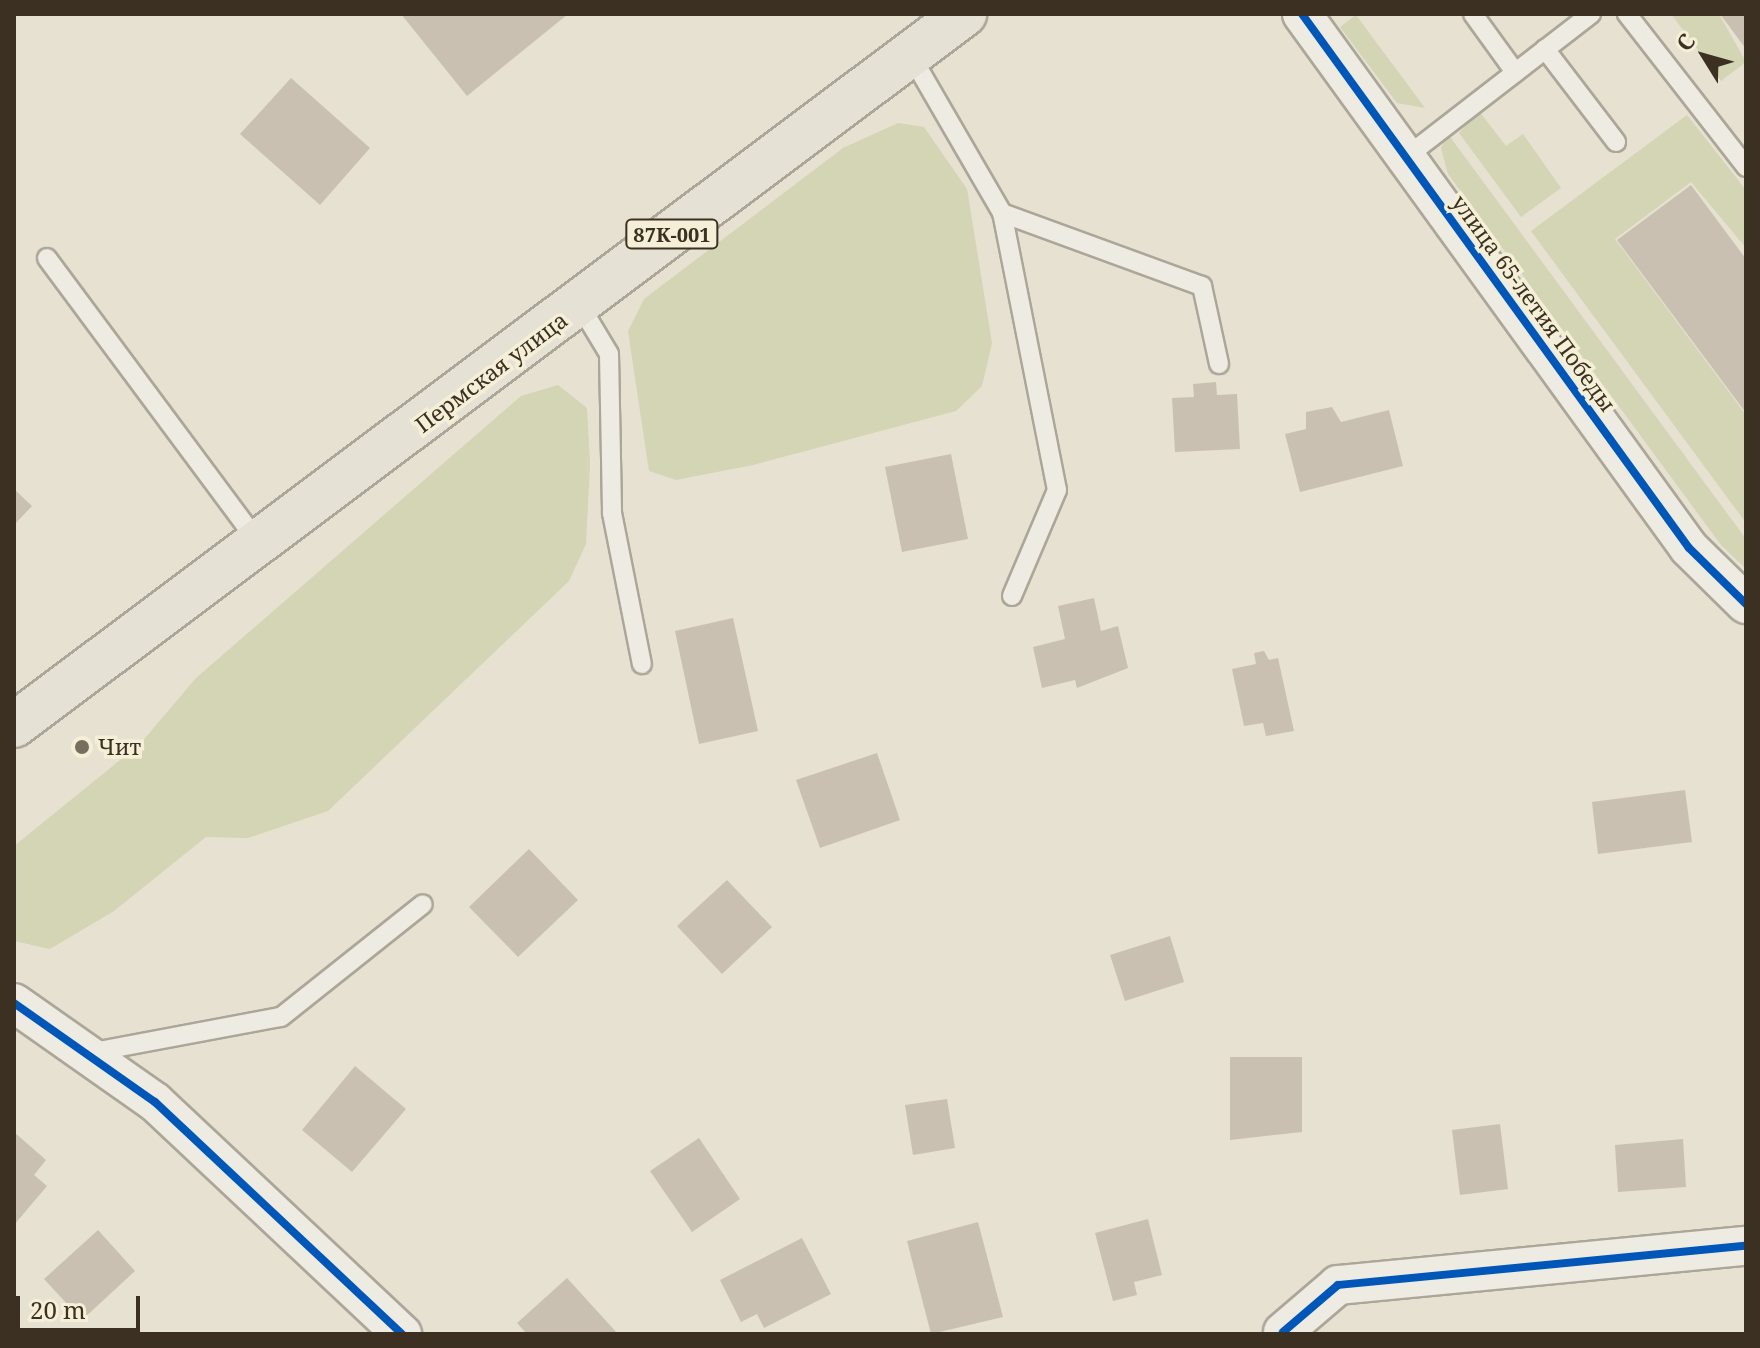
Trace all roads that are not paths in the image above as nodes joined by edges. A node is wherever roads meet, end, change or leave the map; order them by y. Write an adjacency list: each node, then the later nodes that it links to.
1 (964, 14): 7 (main road, Пермская улица / 87К-001)
2 (1302, 14): 10 (street, улица 65-летия Победы)
3 (1473, 14): 8 (lane)
4 (1627, 14): 11 (lane)
5 (1586, 15): 6 (lane)
6 (1545, 49): 8 (lane); 9 (lane)
7 (910, 54): 12 (lane); 14 (main road, Пермская улица / 87К-001)
8 (1515, 72): 10 (lane)
9 (1616, 142)
10 (1406, 157): 18 (street, улица 65-летия Победы)
11 (1746, 167)
12 (1002, 213): 15 (lane); 17 (lane)
13 (47, 258): 16 (lane)
14 (579, 304): 16 (main road, Пермская улица / 87К-001); 19 (lane)
15 (1219, 364)
16 (261, 545): 20 (main road, Пермская улица / 87К-001)
17 (1012, 596)
18 (1746, 604)
19 (642, 664)
20 (14, 725)
21 (423, 904): 23 (lane)
22 (14, 1003): 23 (street)
23 (82, 1054): 26 (street)
24 (1746, 1246): 25 (street)
25 (1281, 1333)
26 (402, 1334)

